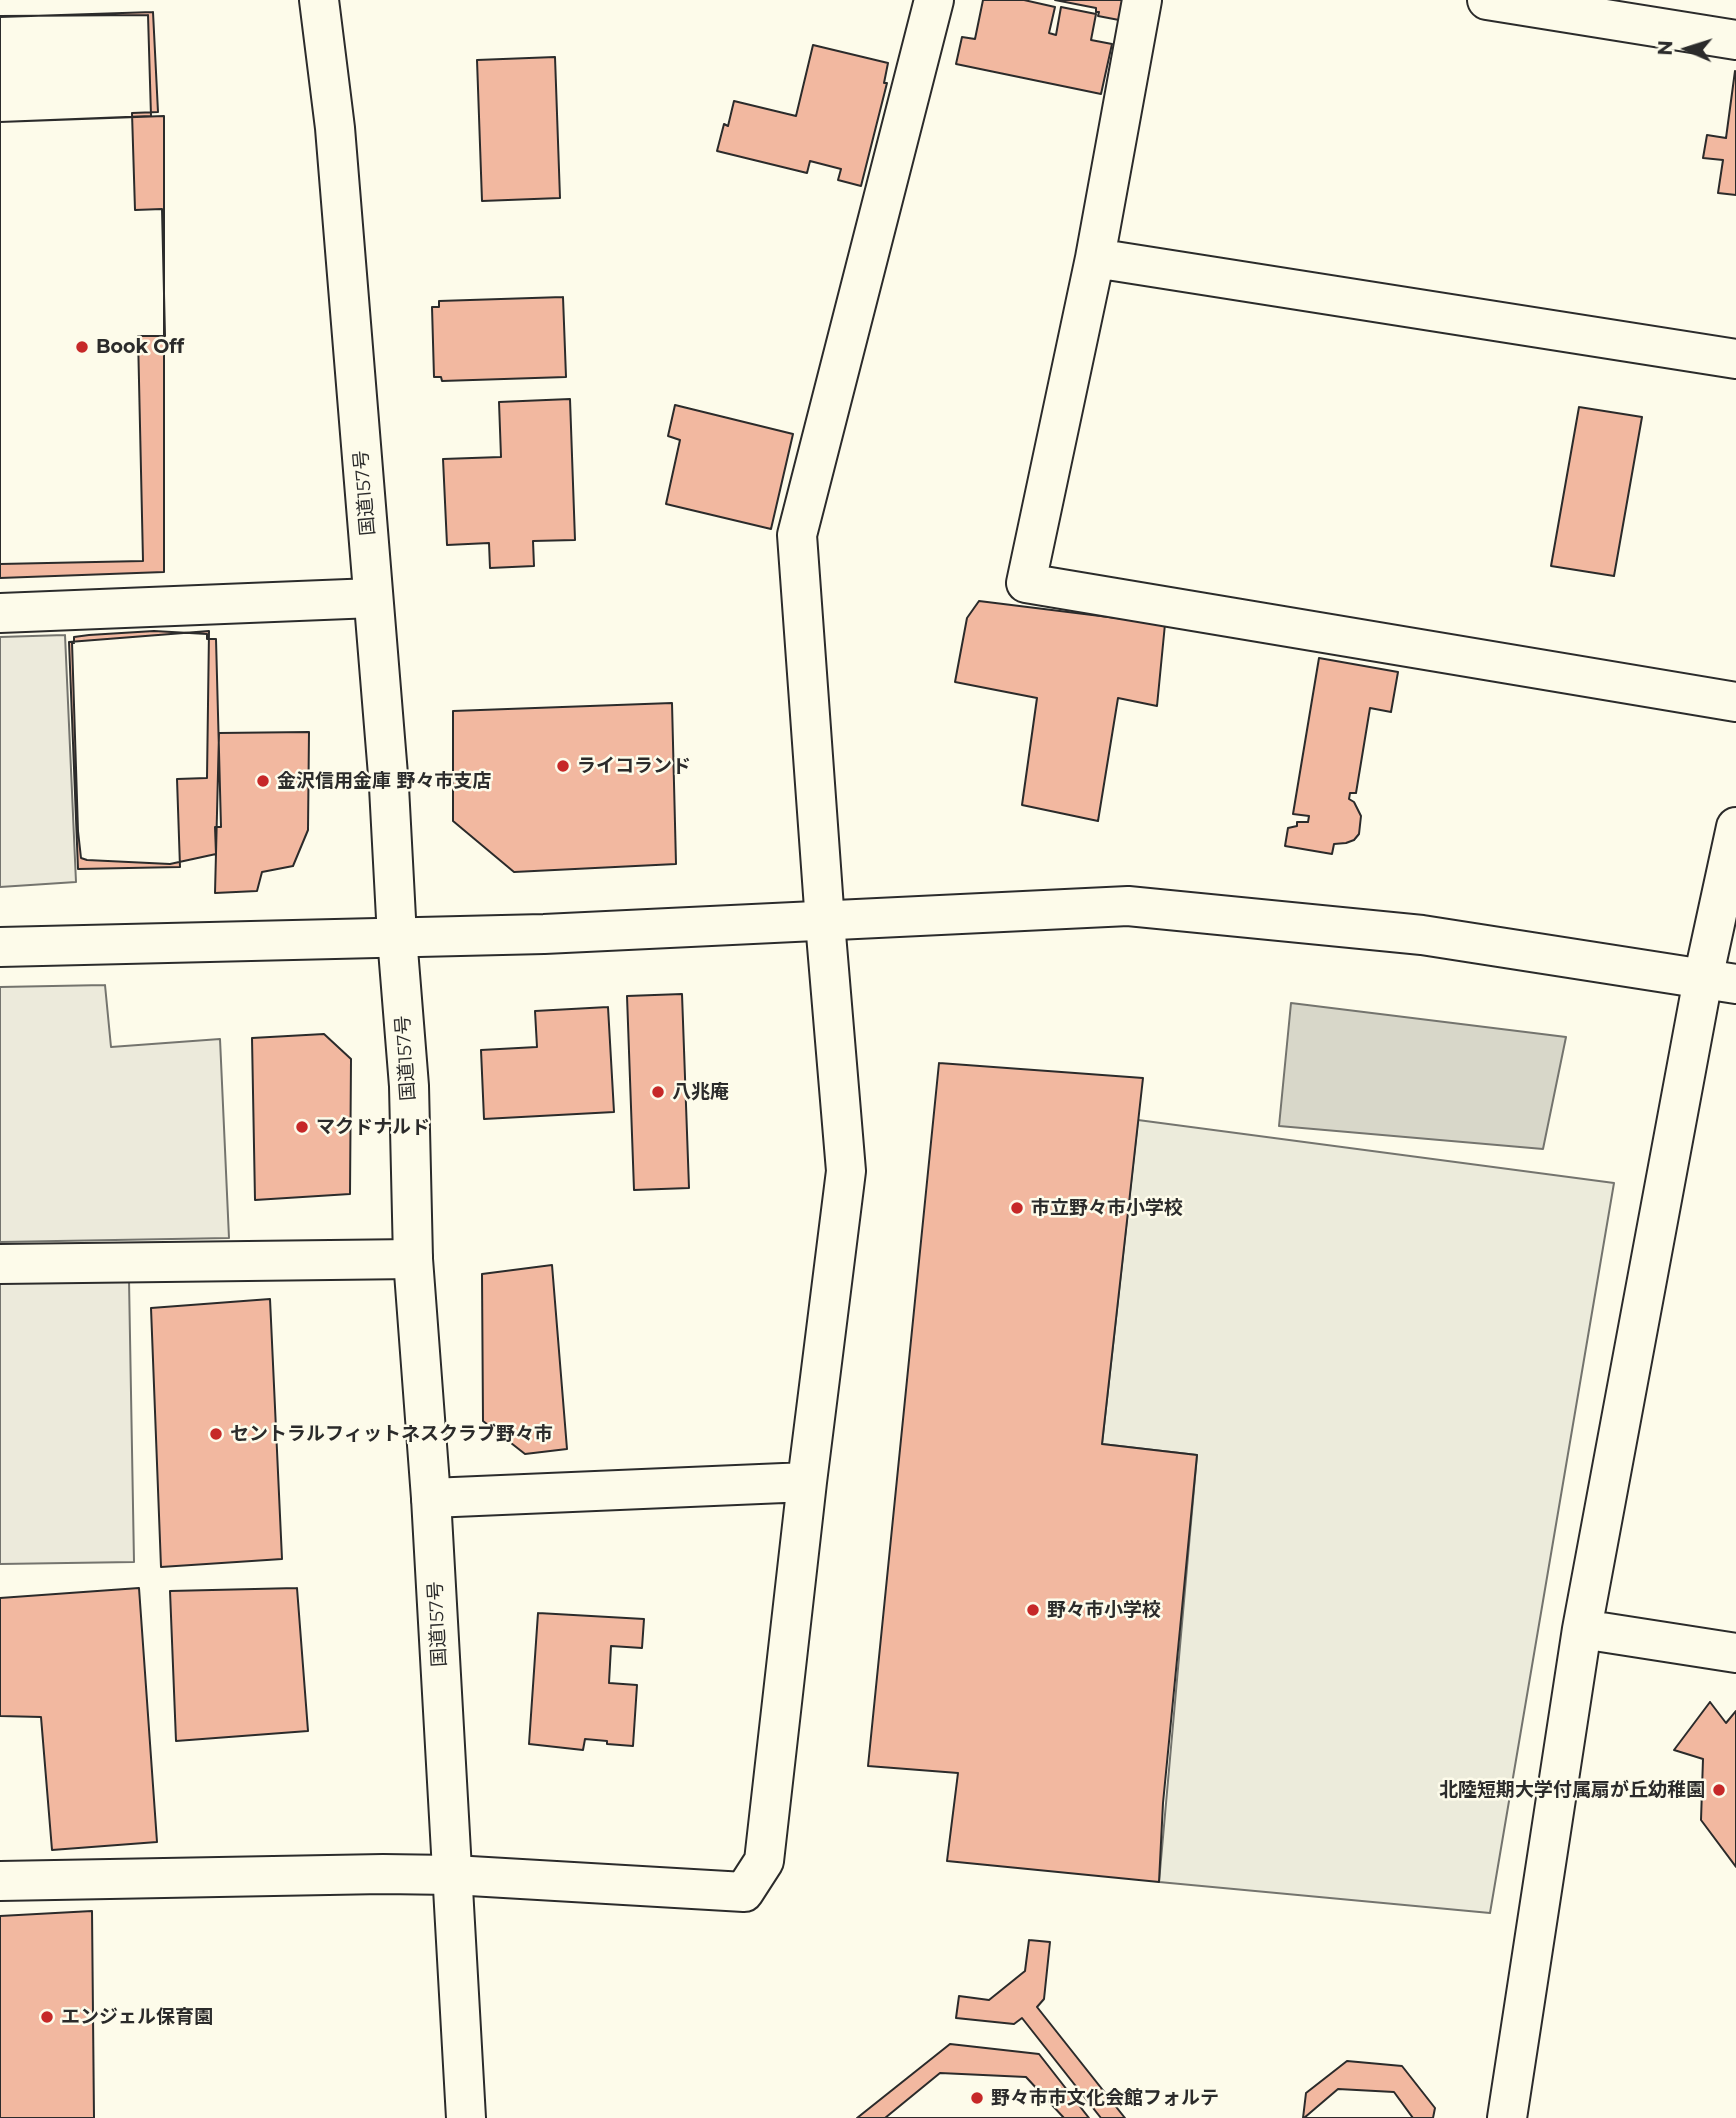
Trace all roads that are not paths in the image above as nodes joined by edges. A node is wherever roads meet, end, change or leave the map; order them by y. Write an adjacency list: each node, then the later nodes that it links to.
1 (319, 0): 8 (main road, 国道157号)
2 (934, 0): 12 (main road)
3 (1142, 0): 6 (main road)
4 (1488, 0): 5 (main road)
5 (1736, 40)
6 (1096, 258): 7 (main road); 10 (main road)
7 (1736, 359)
8 (373, 598): 9 (main road); 13 (main road, 国道157号)
9 (0, 613)
10 (1736, 702)
11 (1736, 827): 15 (main road)
12 (825, 922): 13 (main road); 15 (main road); 18 (main road)
13 (397, 937): 14 (main road); 16 (main road, 国道157号)
14 (0, 947)
15 (1720, 982): 20 (main road)
16 (413, 1259): 17 (main road); 19 (main road, 国道157号)
17 (0, 1264)
18 (807, 1482): 19 (main road); 22 (main road)
19 (431, 1498): 22 (main road, 国道157号)
20 (1582, 1629): 21 (main road); 25 (main road)
21 (1736, 1653)
22 (453, 1875): 23 (main road); 24 (main road, 国道157号)
23 (0, 1881)
24 (466, 2118)
25 (1507, 2118)

